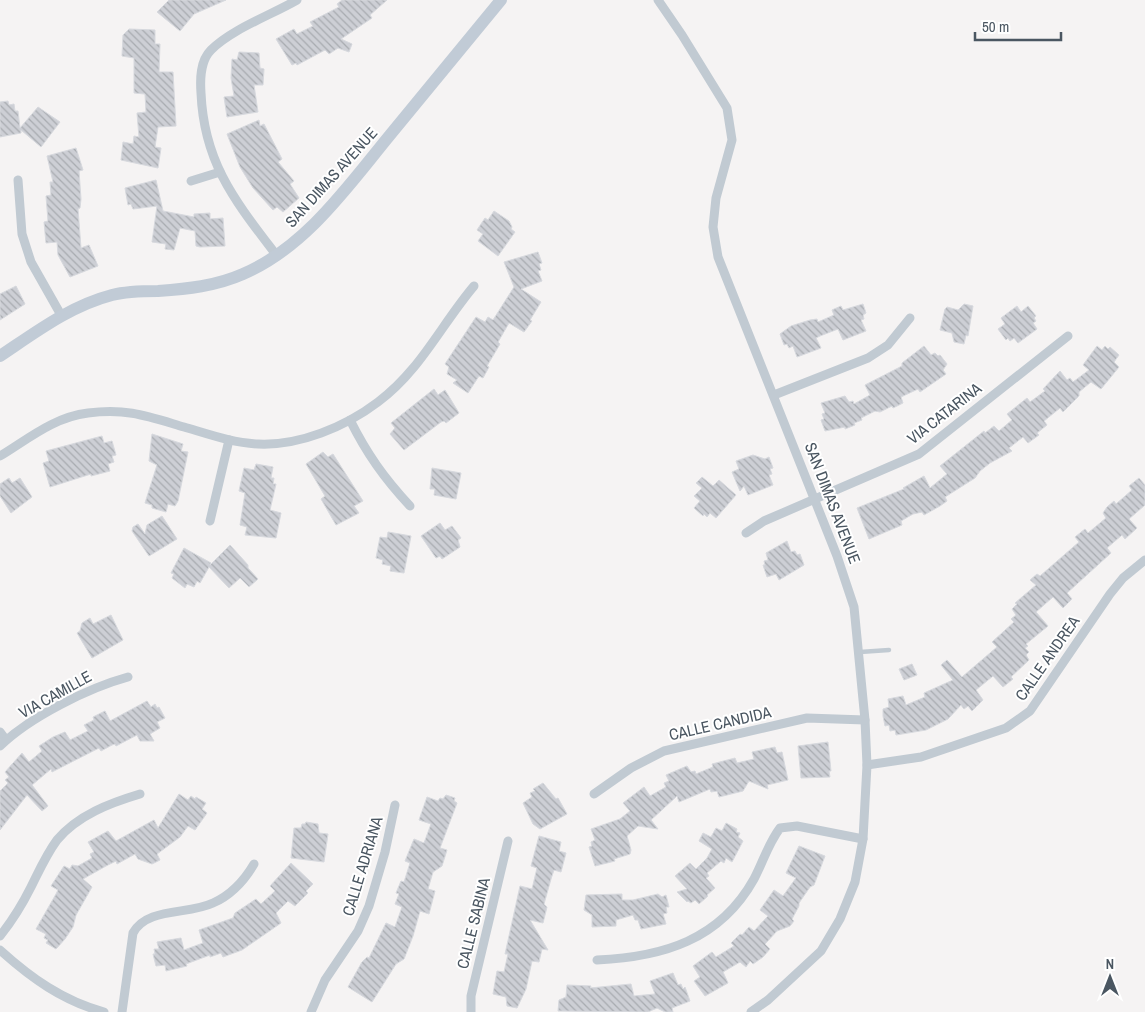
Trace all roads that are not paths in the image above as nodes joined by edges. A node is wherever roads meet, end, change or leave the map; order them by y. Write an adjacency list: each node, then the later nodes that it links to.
1 (297, 0): 4 (street)
2 (501, 0): 7 (street, SAN DIMAS AVENUE)
3 (658, 0): 13 (street, SAN DIMAS AVENUE)
4 (220, 172): 6 (street); 7 (street)
5 (18, 180): 9 (street)
6 (191, 181)
7 (277, 256): 9 (street, SAN DIMAS AVENUE)
8 (474, 286): 14 (street)
9 (61, 315): 12 (street, SAN DIMAS AVENUE)
10 (910, 318): 13 (street)
11 (1068, 336): 17 (street, VIA CATARINA)
12 (0, 356)
13 (774, 395): 17 (street, SAN DIMAS AVENUE)
14 (350, 420): 15 (street); 18 (street)
15 (229, 440): 16 (street); 19 (street)
16 (0, 456)
17 (814, 500): 20 (street, VIA CATARINA); 23 (street, SAN DIMAS AVENUE)
18 (410, 506)
19 (210, 520)
20 (746, 533)
21 (1145, 560): 28 (street, CALLE ANDREA)
22 (889, 650): 23 (lane)
23 (860, 652): 25 (street, SAN DIMAS AVENUE)
24 (128, 677): 27 (street, VIA CAMILLE)
25 (865, 720): 28 (street, SAN DIMAS AVENUE); 30 (street, CALLE CANDIDA)
26 (0, 732): 27 (street)
27 (3, 743)
28 (867, 765): 32 (street, SAN DIMAS AVENUE)
29 (140, 794): 35 (street)
30 (594, 794)
31 (395, 805): 40 (street, CALLE ADRIANA)
32 (863, 839): 37 (street); 42 (street, SAN DIMAS AVENUE)
33 (508, 841): 41 (street, CALLE SABINA)
34 (254, 864): 39 (street)
35 (0, 936)
36 (0, 950): 38 (street)
37 (597, 960)
38 (104, 1012)
39 (122, 1012)
40 (311, 1012)
41 (471, 1012)
42 (751, 1012)

